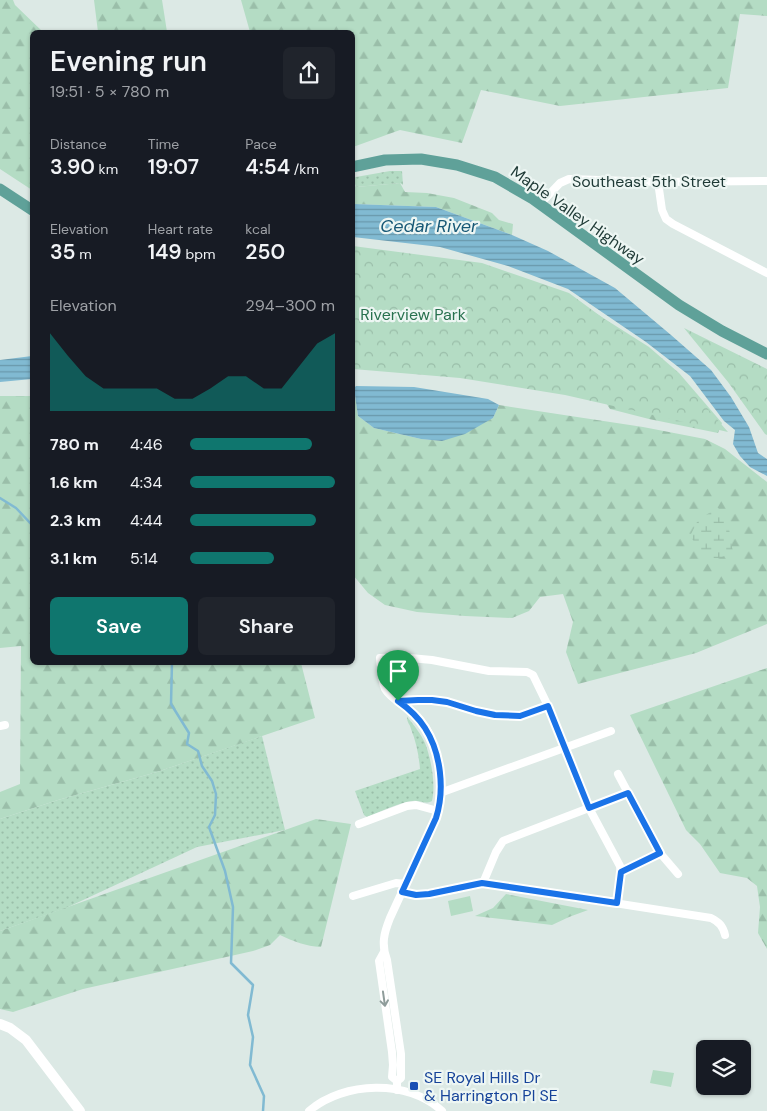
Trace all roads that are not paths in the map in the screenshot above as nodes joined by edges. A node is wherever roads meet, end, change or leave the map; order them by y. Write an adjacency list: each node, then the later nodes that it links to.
1 (355, 166): 5 (main road, Maple Valley Highway)
2 (767, 181): 3 (street, Southeast 5th Street)
3 (658, 182): 5 (street, Southeast 5th Street); 7 (street)
4 (0, 189): 6 (main road)
5 (540, 204): 8 (main road, Maple Valley Highway)
6 (30, 209)
7 (767, 273)
8 (767, 354)
9 (398, 701): 10 (street); 10 (street); 14 (street)
10 (548, 706): 12 (street)
11 (612, 731): 12 (street)
12 (565, 748): 14 (street); 16 (street)
13 (618, 774): 15 (street)
14 (440, 793): 17 (street)
15 (628, 793): 16 (street); 19 (street)
16 (589, 808): 20 (street); 22 (street)
17 (438, 811): 18 (street); 23 (street)
18 (359, 824)
19 (660, 853): 20 (street); 21 (street)
20 (621, 872): 26 (street)
21 (678, 874)
22 (482, 883): 24 (street); 26 (street)
23 (406, 884): 24 (street); 25 (street)
24 (402, 892): 29 (street)
25 (354, 896)
26 (617, 903): 27 (street)
27 (725, 935)
28 (0, 1024): 30 (street)
29 (397, 1090): 31 (street); 32 (street)
30 (80, 1111)
31 (309, 1111)
32 (442, 1111)

